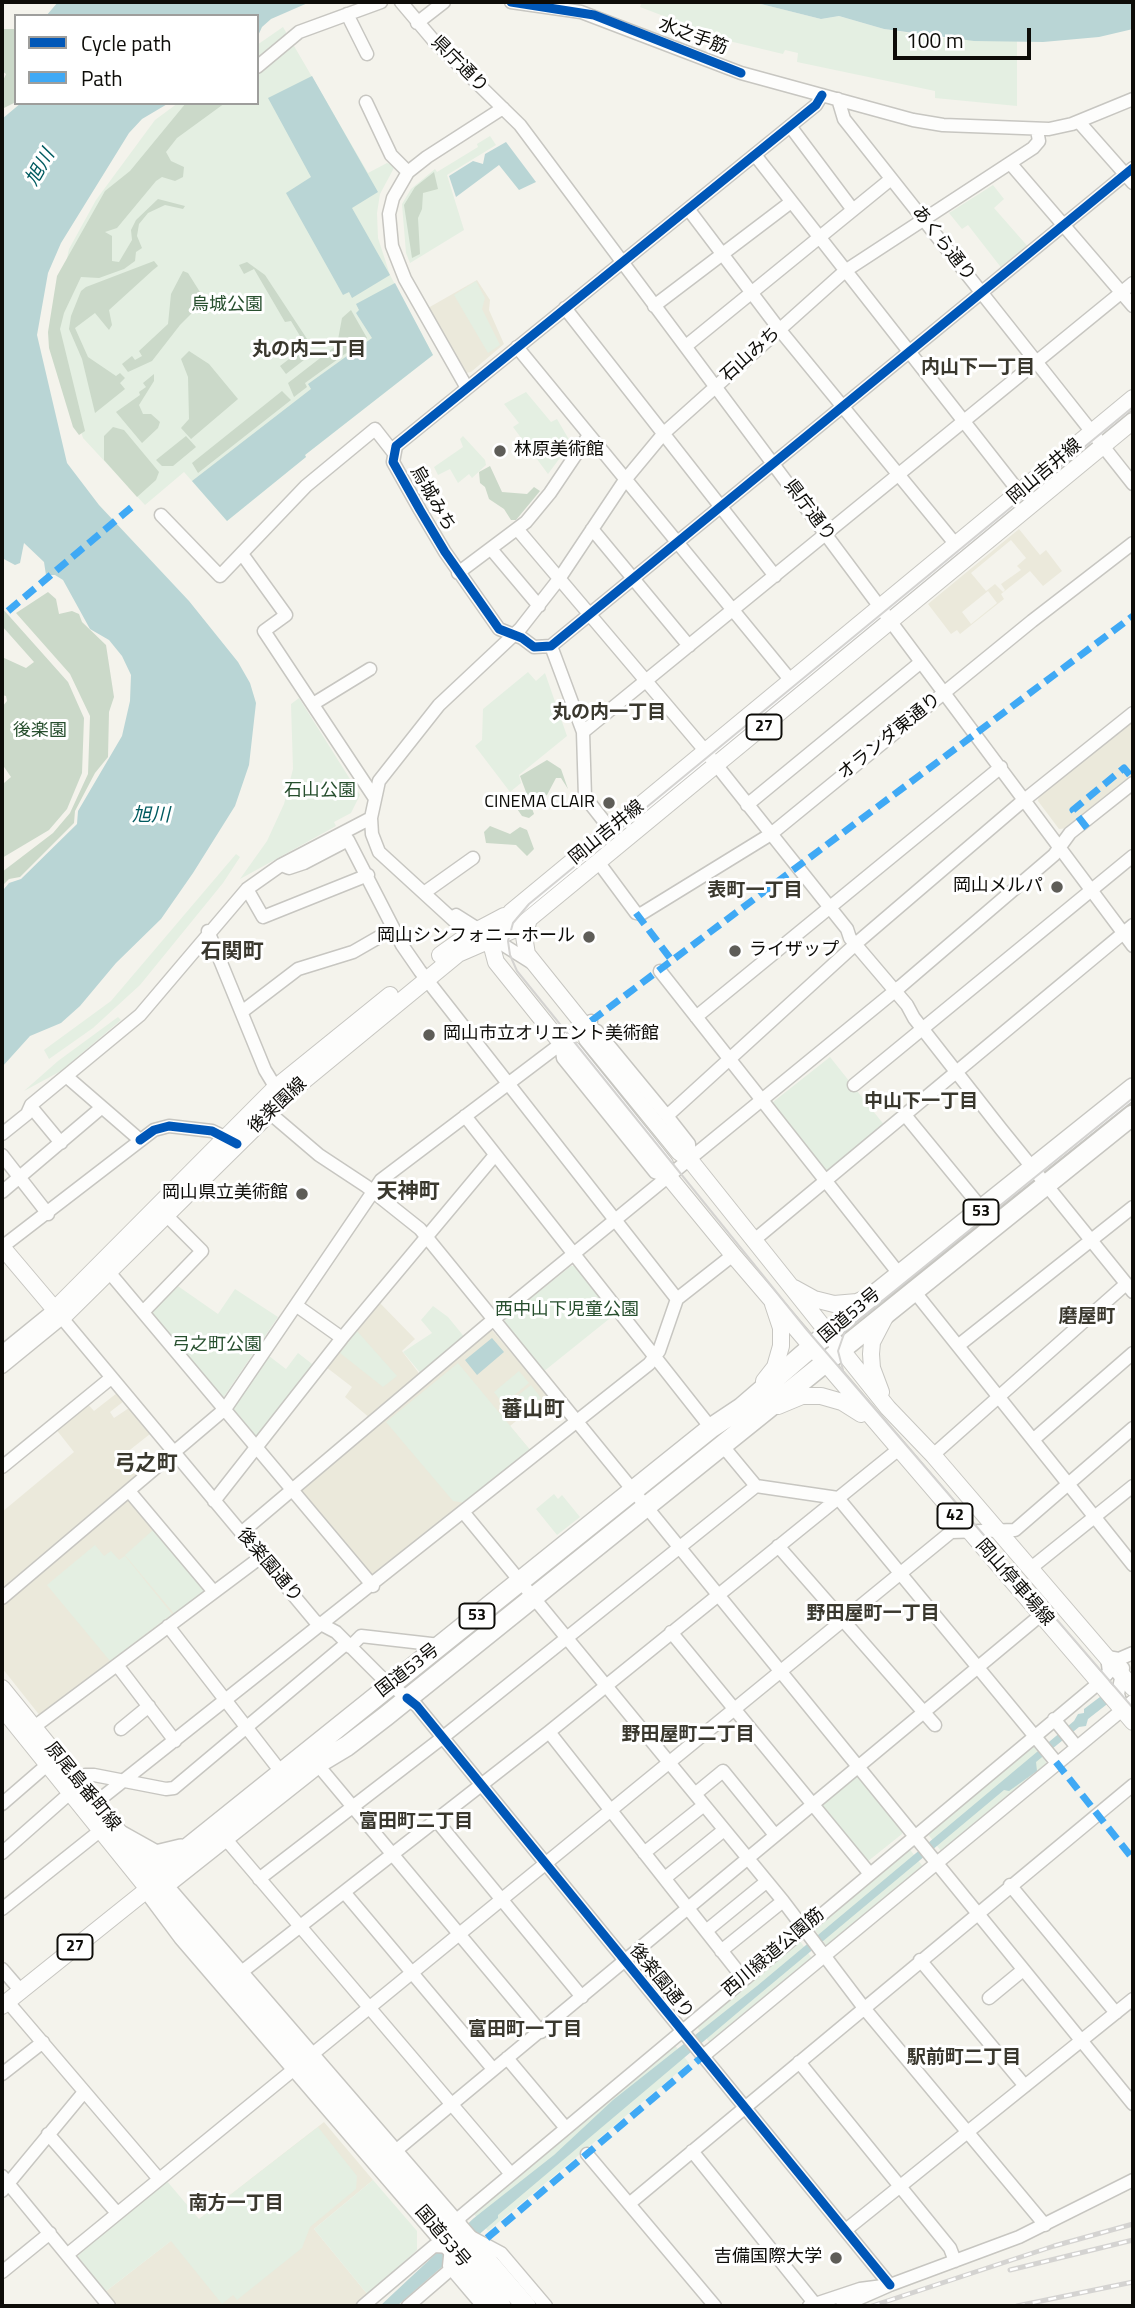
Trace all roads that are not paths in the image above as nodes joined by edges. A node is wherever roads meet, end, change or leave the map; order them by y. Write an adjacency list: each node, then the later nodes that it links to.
1 (381, 2): 5 (street)
2 (401, 2): 6 (street, 県庁通り)
3 (444, 2): 6 (street)
4 (511, 2): 9 (street, 水之手筋)
5 (347, 14): 7 (street); 8 (street)
6 (417, 23): 13 (street, 県庁通り)
7 (367, 54)
8 (259, 65)
9 (822, 95): 10 (street, 水之手筋); 15 (street, 烏城みち)
10 (838, 99): 16 (street, 水之手筋); 21 (street, あくら通り)
11 (1133, 99): 14 (street, 水之手筋)
12 (366, 102): 19 (street)
13 (503, 108): 19 (street); 29 (street, 県庁通り)
14 (1079, 122): 16 (street, 水之手筋); 20 (street)
15 (790, 126): 17 (street, 烏城みち); 24 (street)
16 (1037, 130): 18 (street, 石山みち)
17 (755, 155): 22 (street); 23 (street, 烏城みち)
18 (1010, 163): 25 (street, 石山みち); 26 (street)
19 (408, 173): 44 (street)
20 (1131, 175): 26 (street)
21 (891, 179): 24 (street); 25 (street, あくら通り)
22 (791, 202): 27 (street); 28 (street)
23 (689, 210): 28 (street); 29 (street, 烏城みち)
24 (853, 210): 27 (street)
25 (924, 219): 30 (street, 石山みち); 32 (street, あくら通り)
26 (1064, 225): 32 (street); 33 (street)
27 (819, 238): 30 (street); 34 (street)
28 (722, 254): 34 (street); 35 (street)
29 (623, 263): 35 (street, 県庁通り); 37 (street, 烏城みち)
30 (845, 271): 38 (street, 石山みち); 41 (street)
31 (1133, 283): 33 (street)
32 (981, 292): 41 (street); 42 (street, あくら通り)
33 (1122, 292): 36 (street); 42 (street)
34 (752, 293): 38 (street); 39 (street)
35 (654, 306): 39 (street, 県庁通り)
36 (1133, 306)
37 (565, 308): 40 (street, 烏城みち); 49 (street)
38 (779, 329): 43 (street, 石山みち); 46 (street)
39 (686, 346): 43 (street, 県庁通り)
40 (517, 347): 44 (street, 烏城みち); 51 (street)
41 (908, 352): 46 (street); 47 (street)
42 (1035, 361): 47 (street); 50 (street, あくら通り)
43 (716, 387): 49 (street, 石山みち); 54 (street, 県庁通り)
44 (467, 388): 53 (street, 烏城みち)
45 (1133, 398): 50 (main road, 岡山吉井線 / 27)
46 (844, 406): 54 (street); 55 (street)
47 (962, 421): 55 (street); 58 (street)
48 (1133, 421): 52 (main road, 岡山吉井線 / 27)
49 (664, 433): 56 (street, 石山みち); 59 (street)
50 (1092, 433): 52 (street, あくら通り); 58 (main road, 岡山吉井線 / 27)
51 (589, 435): 56 (street); 62 (street)
52 (1103, 446): 57 (street, あくら通り); 77 (main road, 岡山吉井線 / 27)
53 (393, 452): 68 (street); 69 (street, 烏城みち)
54 (773, 463): 59 (street); 63 (street, 県庁通り)
55 (899, 475): 63 (street); 66 (street)
56 (625, 480): 61 (street, 石山みち); 64 (street)
57 (1133, 484)
58 (1020, 493): 66 (main road, 岡山吉井線 / 27)
59 (720, 507): 64 (street); 70 (street)
60 (162, 515): 68 (street)
61 (592, 529): 71 (street, 石山みち); 72 (street)
62 (518, 530): 67 (street); 71 (street)
63 (826, 533): 70 (street); 74 (street, 県庁通り)
64 (678, 542): 72 (street); 75 (street)
65 (1133, 543): 85 (street, オランダ東通り)
66 (957, 546): 74 (main road, 岡山吉井線 / 27)
67 (491, 549): 69 (street); 73 (street)
68 (242, 554): 86 (street)
69 (458, 573): 78 (street, 烏城みち)
70 (775, 576): 75 (street)
71 (559, 579): 73 (street, 石山みち); 76 (street)
72 (634, 579): 76 (street); 80 (street)
73 (538, 606): 78 (street, 石山みち)
74 (882, 608): 77 (street, 県庁通り); 84 (main road, 岡山吉井線 / 27)
75 (733, 611): 80 (street); 84 (street)
76 (590, 615): 79 (street); 83 (street)
77 (892, 622): 81 (street, 県庁通り); 90 (main road, 岡山吉井線 / 27)
78 (512, 635): 79 (street); 93 (street)
79 (551, 646): 88 (street)
80 (689, 646): 83 (street)
81 (922, 662): 85 (street, 県庁通り); 95 (street)
82 (370, 669): 86 (street)
83 (646, 681): 88 (street); 89 (street)
84 (792, 682): 89 (main road, 岡山吉井線 / 27)
85 (944, 693): 91 (street, 県庁通り); 98 (street, オランダ東通り)
86 (313, 704): 93 (street)
87 (1133, 713): 94 (street)
88 (583, 732): 97 (street)
89 (706, 752): 90 (street); 97 (main road, 岡山吉井線 / 27)
90 (717, 766): 95 (street); 102 (main road, 岡山吉井線 / 27)
91 (1001, 767): 94 (street, 県庁通り); 108 (street)
92 (1133, 783): 99 (street)
93 (374, 797): 96 (street)
94 (1025, 800): 99 (street, 県庁通り); 115 (street)
95 (747, 805): 98 (street)
96 (371, 818): 103 (street); 106 (street); 109 (street)
97 (611, 830): 114 (main road, 岡山吉井線 / 27)
98 (771, 834): 102 (street, オランダ東通り); 108 (street)
99 (1059, 847): 107 (street, 県庁通り); 121 (street)
100 (1133, 856): 107 (street)
101 (474, 858): 106 (street)
102 (599, 863): 110 (main road, 岡山吉井線 / 27)
103 (281, 866): 104 (street); 105 (street)
104 (368, 875): 105 (street); 111 (street)
105 (247, 889): 113 (street)
106 (428, 890): 114 (street)
107 (1091, 890): 112 (street, 県庁通り); 125 (street)
108 (828, 906): 115 (street); 123 (street)
109 (445, 915): 114 (street); 117 (street)
110 (529, 919): 114 (main road, 後楽園線); 118 (main road)
111 (393, 929): 120 (street); 122 (street)
112 (1129, 929): 116 (street, 県庁通り); 128 (street)
113 (208, 932): 122 (street); 129 (street)
114 (477, 934): 117 (main road, 後楽園線); 118 (street); 126 (main road)
115 (856, 945): 121 (street); 127 (street)
116 (1133, 946)
117 (452, 952): 120 (main road, 後楽園線)
118 (533, 964): 124 (main road)
119 (660, 971): 123 (street)
120 (423, 975): 130 (street); 133 (main road, 後楽園線)
121 (896, 991): 125 (street); 134 (street)
122 (243, 1010): 133 (street)
123 (696, 1017): 127 (street)
124 (587, 1023): 126 (street); 141 (street); 148 (main road)
125 (922, 1029): 128 (street); 131 (street)
126 (561, 1043): 130 (street); 150 (main road)
127 (729, 1059): 134 (street); 141 (street)
128 (957, 1072): 138 (street); 149 (street)
129 (66, 1076): 135 (street); 136 (street)
130 (507, 1084): 140 (street); 160 (street)
131 (854, 1084)
132 (1133, 1088): 149 (highway, 国道53号 / 53)
133 (279, 1093): 137 (main road, 後楽園線)
134 (762, 1101): 148 (street); 152 (street)
135 (32, 1106): 142 (street); 145 (street)
136 (102, 1108): 143 (street); 145 (street)
137 (265, 1108): 144 (main road, 後楽園線); 155 (street)
138 (905, 1115): 152 (street); 157 (street)
139 (1133, 1115): 153 (highway, 国道53号 / 53)
140 (465, 1116): 147 (street); 155 (street)
141 (667, 1116): 148 (street)
142 (2, 1134)
143 (140, 1140): 144 (street); 158 (street)
144 (232, 1141): 159 (main road, 後楽園線); 178 (main road, 後楽園線)
145 (61, 1143): 151 (street)
146 (2, 1155): 151 (street)
147 (495, 1155): 161 (street); 165 (street)
148 (690, 1160): 150 (street); 163 (main road)
149 (1033, 1169): 153 (street); 157 (highway, 国道53号 / 53)
150 (669, 1177): 160 (street); 166 (main road)
151 (19, 1178): 154 (street); 158 (street)
152 (825, 1181): 163 (street); 168 (street)
153 (1046, 1185): 162 (street); 171 (highway, 国道53号 / 53)
154 (2, 1192)
155 (373, 1192): 161 (street); 175 (street)
156 (1133, 1207): 162 (street)
157 (984, 1210): 168 (highway, 国道53号 / 53)
158 (48, 1214): 164 (street)
159 (166, 1215): 167 (main road, 後楽園線); 177 (street)
160 (616, 1220): 165 (street); 174 (street)
161 (427, 1237): 179 (street); 180 (street)
162 (1091, 1240): 170 (street); 181 (street)
163 (753, 1241): 169 (main road)
164 (2, 1247): 178 (main road)
165 (573, 1255): 179 (street); 185 (street)
166 (733, 1255): 173 (main road); 174 (street)
167 (109, 1272): 177 (street); 178 (main road, 後楽園線)
168 (900, 1275): 172 (highway, 国道53号 / 53)
169 (786, 1283): 172 (main road); 182 (main road)
170 (1130, 1288): 188 (street)
171 (914, 1291): 176 (highway, 国道53号 / 53); 181 (street)
172 (876, 1294): 182 (highway, 国道53号 / 53)
173 (771, 1298): 182 (main road); 189 (main road)
174 (677, 1299): 185 (street)
175 (297, 1306): 180 (street); 191 (street)
176 (890, 1309): 182 (highway, 国道53号 / 53); 190 (main road)
177 (143, 1312): 191 (street)
178 (58, 1314): 183 (street); 186 (street); 187 (street, 後楽園通り)
179 (494, 1319): 193 (street); 206 (street)
180 (342, 1338): 198 (street)
181 (959, 1345): 188 (street)
182 (826, 1348): 189 (highway, 国道53号 / 53); 190 (main road, 岡山停車場線 / 42); 192 (main road, 岡山停車場線 / 42)
183 (2, 1352)
184 (1133, 1353): 196 (street)
185 (656, 1358): 193 (street); 194 (street)
186 (2, 1367)
187 (111, 1377): 200 (street, 後楽園通り); 202 (street)
188 (1000, 1395): 196 (street); 201 (street)
189 (756, 1407): 192 (main road, 42); 194 (highway, 国道53号 / 53); 197 (highway, 国道53号 / 53)
190 (888, 1408): 201 (main road, 岡山停車場線 / 42)
191 (225, 1409): 198 (street); 200 (street)
192 (873, 1420): 199 (main road, 岡山停車場線 / 42)
193 (578, 1422): 207 (street); 213 (street)
194 (710, 1428): 207 (highway, 国道53号 / 53)
195 (1133, 1428): 203 (street)
196 (1034, 1439): 203 (street)
197 (722, 1445): 204 (street); 212 (highway, 国道53号 / 53)
198 (257, 1447): 206 (street); 211 (street)
199 (899, 1449): 209 (street); 215 (main road, 岡山停車場線 / 42)
200 (173, 1452): 208 (street); 211 (street, 後楽園通り)
201 (933, 1455): 210 (main road, 岡山停車場線 / 42)
202 (2, 1467)
203 (1069, 1483): 214 (street); 216 (street)
204 (756, 1486): 209 (street); 219 (street)
205 (1133, 1486): 214 (street)
206 (292, 1490): 217 (street); 226 (street)
207 (633, 1490): 212 (street); 225 (highway, 国道53号 / 53)
208 (129, 1491): 227 (street); 229 (street)
209 (838, 1497): 218 (street); 224 (street)
210 (970, 1497): 215 (street); 216 (main road, 岡山停車場線 / 42)
211 (214, 1501): 217 (street, 後楽園通り)
212 (646, 1507): 219 (street); 230 (highway, 国道53号 / 53)
213 (464, 1513): 225 (street); 226 (street)
214 (1095, 1517): 220 (street); 223 (street)
215 (960, 1528): 216 (street); 224 (street); 231 (main road, 岡山停車場線 / 42)
216 (1000, 1531): 223 (main road, 岡山停車場線 / 42)
217 (241, 1533): 221 (street, 後楽園通り)
218 (778, 1546): 228 (street); 232 (street)
219 (679, 1547): 228 (street); 236 (street)
220 (1128, 1549): 222 (street)
221 (261, 1557): 227 (street); 233 (street, 後楽園通り)
222 (1133, 1564)
223 (1031, 1568): 240 (main road, 岡山停車場線 / 42)
224 (901, 1573): 232 (street); 242 (street)
225 (521, 1582): 230 (street); 238 (highway, 国道53号 / 53)
226 (373, 1586): 233 (street)
227 (214, 1592): 234 (street)
228 (718, 1595): 235 (street); 243 (street)
229 (2, 1598)
230 (534, 1598): 236 (street); 249 (highway, 国道53号 / 53)
231 (1042, 1614): 242 (street); 244 (main road, 岡山停車場線 / 42)
232 (842, 1622): 243 (street); 255 (street)
233 (323, 1625): 237 (street, 後楽園通り); 250 (street)
234 (168, 1626): 241 (street); 250 (street)
235 (671, 1632): 247 (street); 254 (street)
236 (567, 1638): 247 (street); 263 (street)
237 (349, 1645): 238 (street); 246 (street, 後楽園通り); 259 (street)
238 (440, 1645): 246 (highway, 国道53号 / 53)
239 (1132, 1654): 240 (street); 245 (street)
240 (1107, 1657): 244 (street); 245 (main road, 岡山停車場線 / 42)
241 (117, 1665): 252 (street); 258 (street)
242 (977, 1667): 255 (street); 265 (street)
243 (781, 1671): 254 (street); 269 (street)
244 (1100, 1682): 245 (street); 251 (main road, 岡山停車場線 / 42); 262 (street, 西川緑道公園筋)
245 (1128, 1684): 251 (street)
246 (390, 1685): 249 (street, 後楽園通り); 270 (highway, 国道53号 / 53)
247 (605, 1685): 261 (street); 266 (street)
248 (2, 1688): 258 (main road, 原尾島番町線)
249 (407, 1699): 263 (street, 後楽園通り); 267 (highway, 国道53号 / 53)
250 (225, 1701): 259 (street); 264 (street)
251 (1128, 1705): 256 (main road, 岡山停車場線 / 42); 262 (street, 西川緑道公園筋)
252 (149, 1706): 260 (street); 264 (street)
253 (2, 1708): 268 (main road, 原尾島番町線)
254 (735, 1710): 266 (street); 276 (street)
255 (923, 1712): 257 (street); 269 (street)
256 (1133, 1723)
257 (935, 1726)
258 (34, 1727): 274 (main road, 原尾島番町線)
259 (246, 1728): 270 (street); 271 (street)
260 (121, 1729)
261 (549, 1732): 273 (street); 281 (street)
262 (1065, 1733): 265 (street, 西川緑道公園筋); 265 (street, 西川緑道公園筋)
263 (442, 1738): 273 (street, 後楽園通り); 280 (street)
264 (176, 1741): 271 (street)
265 (1045, 1749): 288 (street, 西川緑道公園筋); 288 (street, 西川緑道公園筋)
266 (670, 1762): 275 (street); 281 (street)
267 (317, 1764): 280 (street); 287 (highway, 国道53号 / 53)
268 (47, 1765): 274 (main road, 原尾島番町線); 277 (street)
269 (858, 1766): 276 (street); 288 (street)
270 (281, 1772): 290 (highway, 国道53号 / 53)
271 (124, 1781): 274 (street); 278 (street)
272 (1133, 1785): 300 (street)
273 (481, 1786): 282 (street); 294 (street, 後楽園通り)
274 (73, 1788): 278 (main road, 原尾島番町線); 283 (main road, 原尾島番町線); 289 (street)
275 (695, 1794): 279 (street); 285 (street)
276 (812, 1803): 285 (street); 295 (street)
277 (2, 1804)
278 (94, 1804): 286 (main road, 原尾島番町線)
279 (704, 1805): 284 (street); 291 (street)
280 (353, 1808): 292 (street); 297 (street)
281 (611, 1811): 291 (street); 294 (street)
282 (436, 1820): 292 (street); 302 (street)
283 (101, 1830): 299 (main road, 原尾島番町線); 305 (street)
284 (724, 1830): 293 (street); 296 (street)
285 (775, 1835): 293 (street)
286 (122, 1836): 290 (highway); 299 (main road, 原尾島番町線)
287 (224, 1837): 290 (highway, 国道53号 / 53); 297 (street)
288 (926, 1849): 295 (street, 西川緑道公園筋); 306 (street); 311 (street, 西川緑道公園筋)
289 (2, 1853)
290 (191, 1853): 299 (highway, 国道53号 / 53); 307 (highway)
291 (644, 1853): 296 (street)
292 (392, 1856): 301 (street); 310 (street)
293 (747, 1858): 298 (street); 304 (street)
294 (545, 1864): 302 (street); 314 (street, 後楽園通り)
295 (870, 1874): 311 (street, 西川緑道公園筋)
296 (664, 1878): 304 (street)
297 (259, 1879): 308 (street)
298 (766, 1882): 303 (street); 309 (street)
299 (155, 1884): 307 (highway, 国道53号); 320 (main road, 27); 334 (highway, 国道53号)
300 (1010, 1885): 306 (street); 327 (street)
301 (344, 1892): 308 (street); 317 (street)
302 (502, 1900): 310 (street); 321 (street)
303 (783, 1901): 311 (street); 312 (street)
304 (688, 1908): 309 (street); 314 (street)
305 (2, 1909)
306 (976, 1912): 313 (street); 316 (street)
307 (195, 1923): 318 (highway, 国道53号)
308 (299, 1926): 318 (street); 325 (street)
309 (706, 1931): 312 (street)
310 (459, 1934): 317 (street); 328 (street)
311 (813, 1943): 319 (street, 西川緑道公園筋); 326 (street); 332 (street, 西川緑道公園筋)
312 (721, 1951): 319 (street)
313 (920, 1960): 326 (street); 338 (street)
314 (624, 1962): 321 (street); 329 (street, 後楽園通り)
315 (2, 1969): 320 (street)
316 (1023, 1970): 322 (street); 330 (street)
317 (410, 1972): 325 (street); 336 (street)
318 (239, 1974): 334 (highway, 国道53号)
319 (743, 1979): 329 (street, 西川緑道公園筋)
320 (21, 1991): 324 (main road, 27)
321 (582, 1997): 328 (street)
322 (989, 1998)
323 (1133, 1999): 327 (street)
324 (4, 2003): 331 (street)
325 (369, 2007): 334 (street); 341 (street)
326 (864, 2008): 335 (street); 345 (street)
327 (1116, 2013): 330 (street)
328 (541, 2032): 333 (street)
329 (684, 2035): 332 (street, 後楽園通り); 344 (street, 西川緑道公園筋)
330 (1082, 2041): 338 (street); 339 (street)
331 (43, 2042): 337 (street); 340 (street)
332 (699, 2054): 343 (street, 後楽園通り)
333 (507, 2058): 336 (street); 344 (street)
334 (302, 2061): 348 (highway, 国道53号); 351 (street); 360 (highway, 国道53号)
335 (799, 2062): 343 (street); 354 (street)
336 (493, 2069): 341 (street)
337 (2, 2074)
338 (1025, 2086): 345 (street)
339 (1128, 2087): 342 (street)
340 (84, 2092): 346 (street); 351 (street)
341 (453, 2104): 348 (street); 350 (street)
342 (1133, 2104)
343 (744, 2108): 347 (street); 358 (street, 後楽園通り)
344 (565, 2127): 350 (street, 西川緑道公園筋)
345 (967, 2133): 354 (street); 357 (street)
346 (48, 2134): 353 (street); 356 (street)
347 (692, 2151): 355 (street); 365 (street)
348 (393, 2153): 360 (highway, 国道53号)
349 (587, 2154): 355 (street)
350 (512, 2174): 360 (street, 西川緑道公園筋)
351 (159, 2179): 356 (street)
352 (1133, 2180): 357 (street)
353 (4, 2183): 359 (street)
354 (901, 2186): 358 (street); 362 (street)
355 (629, 2204): 373 (street)
356 (117, 2213): 361 (street)
357 (1045, 2225): 362 (street)
358 (847, 2229): 364 (street, 後楽園通り)
359 (50, 2233): 361 (street); 363 (street)
360 (457, 2245): 367 (street); 368 (street); 369 (street); 370 (highway, 国道53号); 371 (highway, 国道53号); 372 (street)
361 (68, 2254): 366 (street)
362 (955, 2261): 364 (street)
363 (2, 2272)
364 (890, 2285): 365 (street); 374 (street)
365 (811, 2305)
366 (109, 2306)
367 (364, 2306)
368 (408, 2306)
369 (484, 2306)
370 (501, 2306)
371 (526, 2306)
372 (546, 2306)
373 (715, 2306)
374 (842, 2306)

